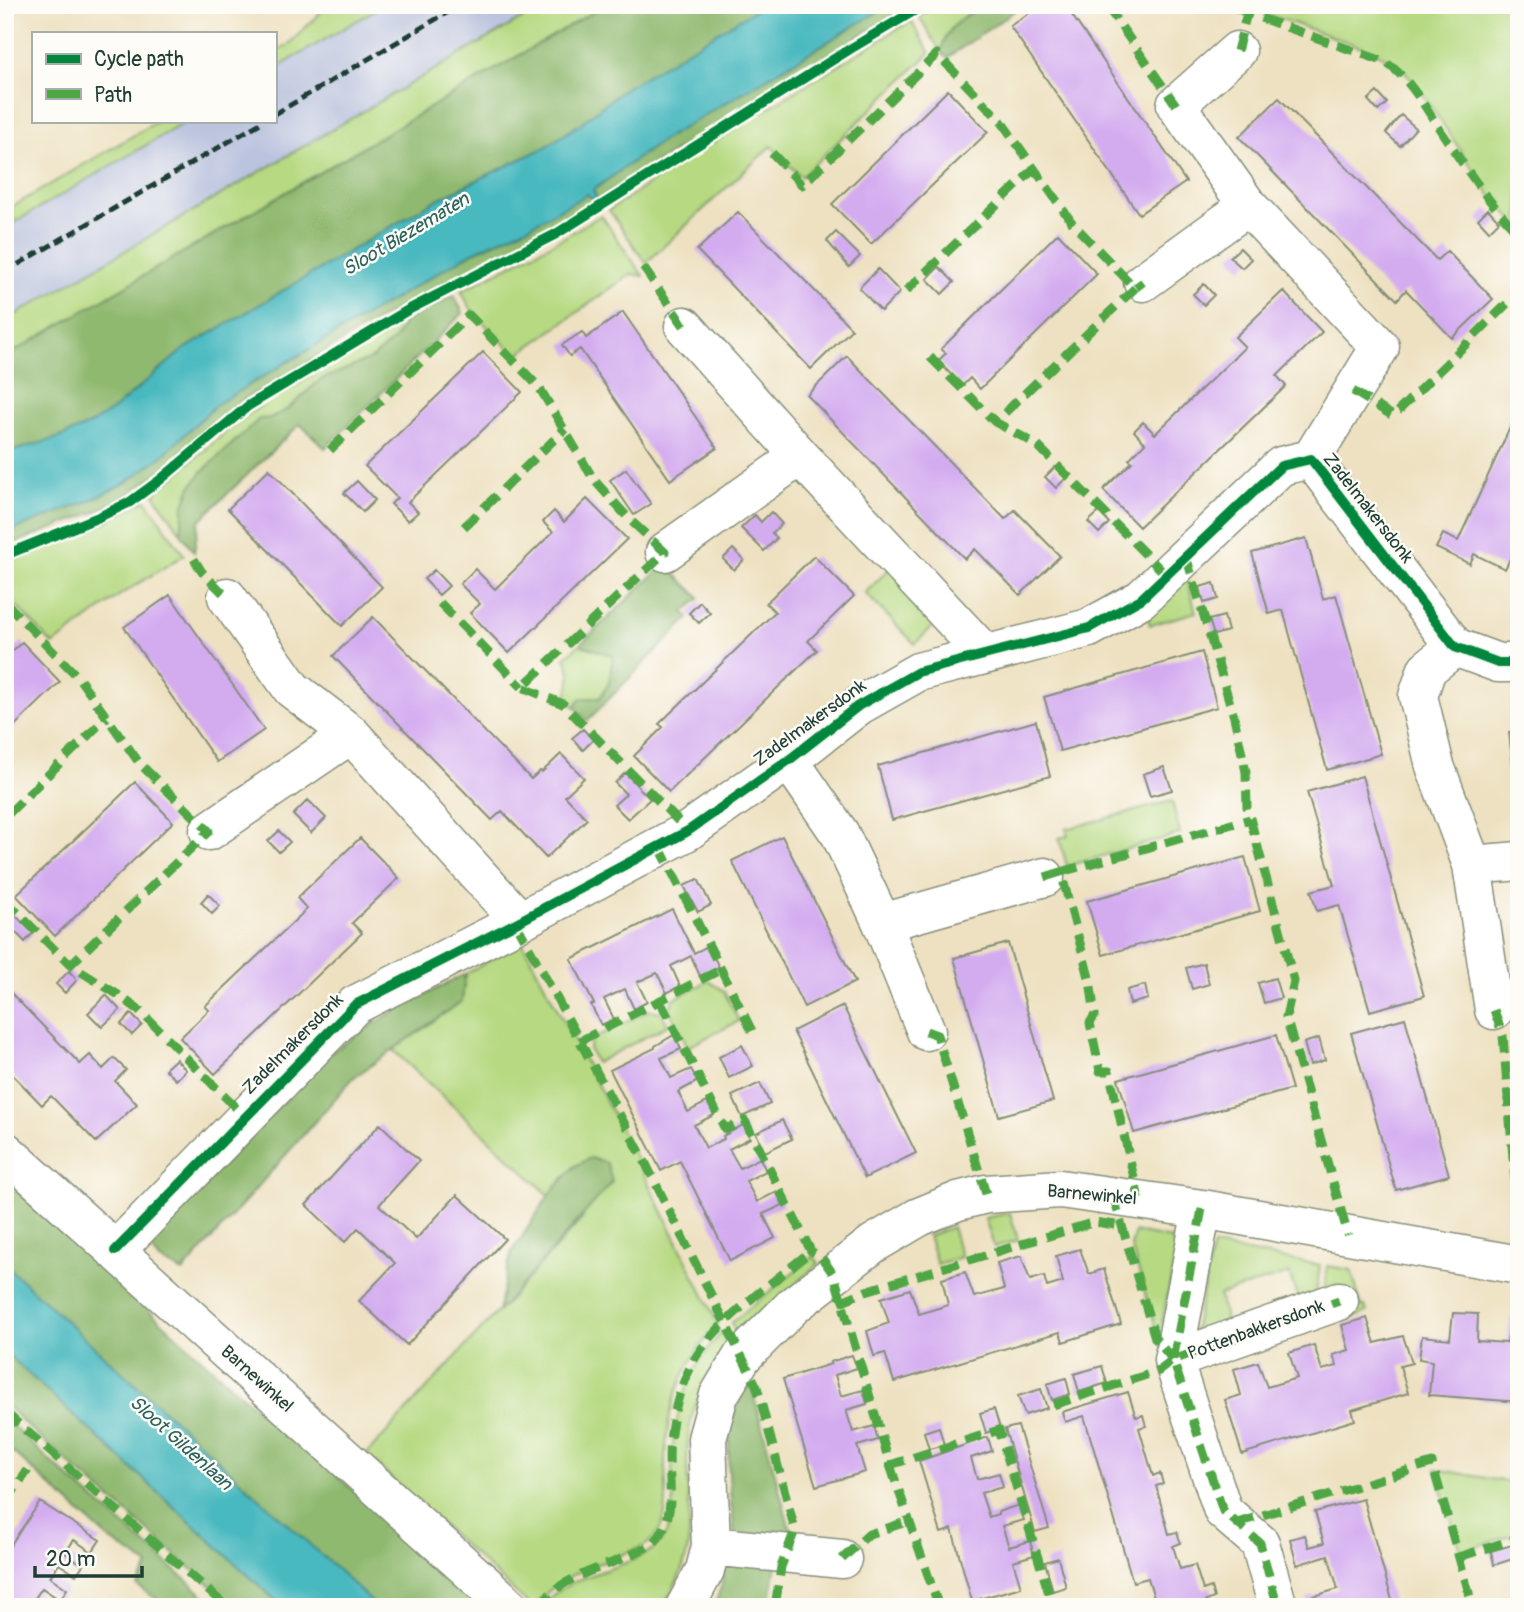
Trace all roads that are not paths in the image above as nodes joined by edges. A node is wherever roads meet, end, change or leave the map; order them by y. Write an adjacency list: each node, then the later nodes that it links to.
1 (1237, 51): 2 (street, Zadelmakersdonk)
2 (1248, 206): 3 (street); 6 (street, Zadelmakersdonk)
3 (1143, 282)
4 (684, 326): 5 (street)
5 (800, 456): 7 (street); 10 (street)
6 (1311, 459): 9 (street, Zadelmakersdonk); 10 (street, Zadelmakersdonk)
7 (665, 552)
8 (227, 597): 12 (street)
9 (1454, 647): 11 (street); 16 (street)
10 (985, 654): 13 (street, Zadelmakersdonk)
11 (1519, 663)
12 (351, 734): 14 (street); 18 (street)
13 (789, 760): 18 (street, Zadelmakersdonk); 19 (street, Zadelmakersdonk)
14 (209, 831)
15 (1519, 861): 16 (street)
16 (1472, 865): 20 (street)
17 (1045, 877): 19 (street)
18 (520, 921): 24 (street, Zadelmakersdonk)
19 (882, 923): 21 (street, Zadelmakersdonk)
20 (1494, 1010)
21 (926, 1031)
22 (5, 1151): 24 (street, Barnewinkel)
23 (1202, 1209): 25 (street, Barnewinkel); 27 (street, Pottenbakkersdonk); 28 (street, Barnewinkel)
24 (115, 1251): 30 (street, Barnewinkel)
25 (1519, 1265)
26 (1339, 1300): 27 (street, Pottenbakkersdonk)
27 (1173, 1360): 32 (street, Pottenbakkersdonk)
28 (711, 1546): 29 (street); 31 (street, Barnewinkel)
29 (842, 1559)
30 (510, 1607)
31 (685, 1607)
32 (1279, 1607)

